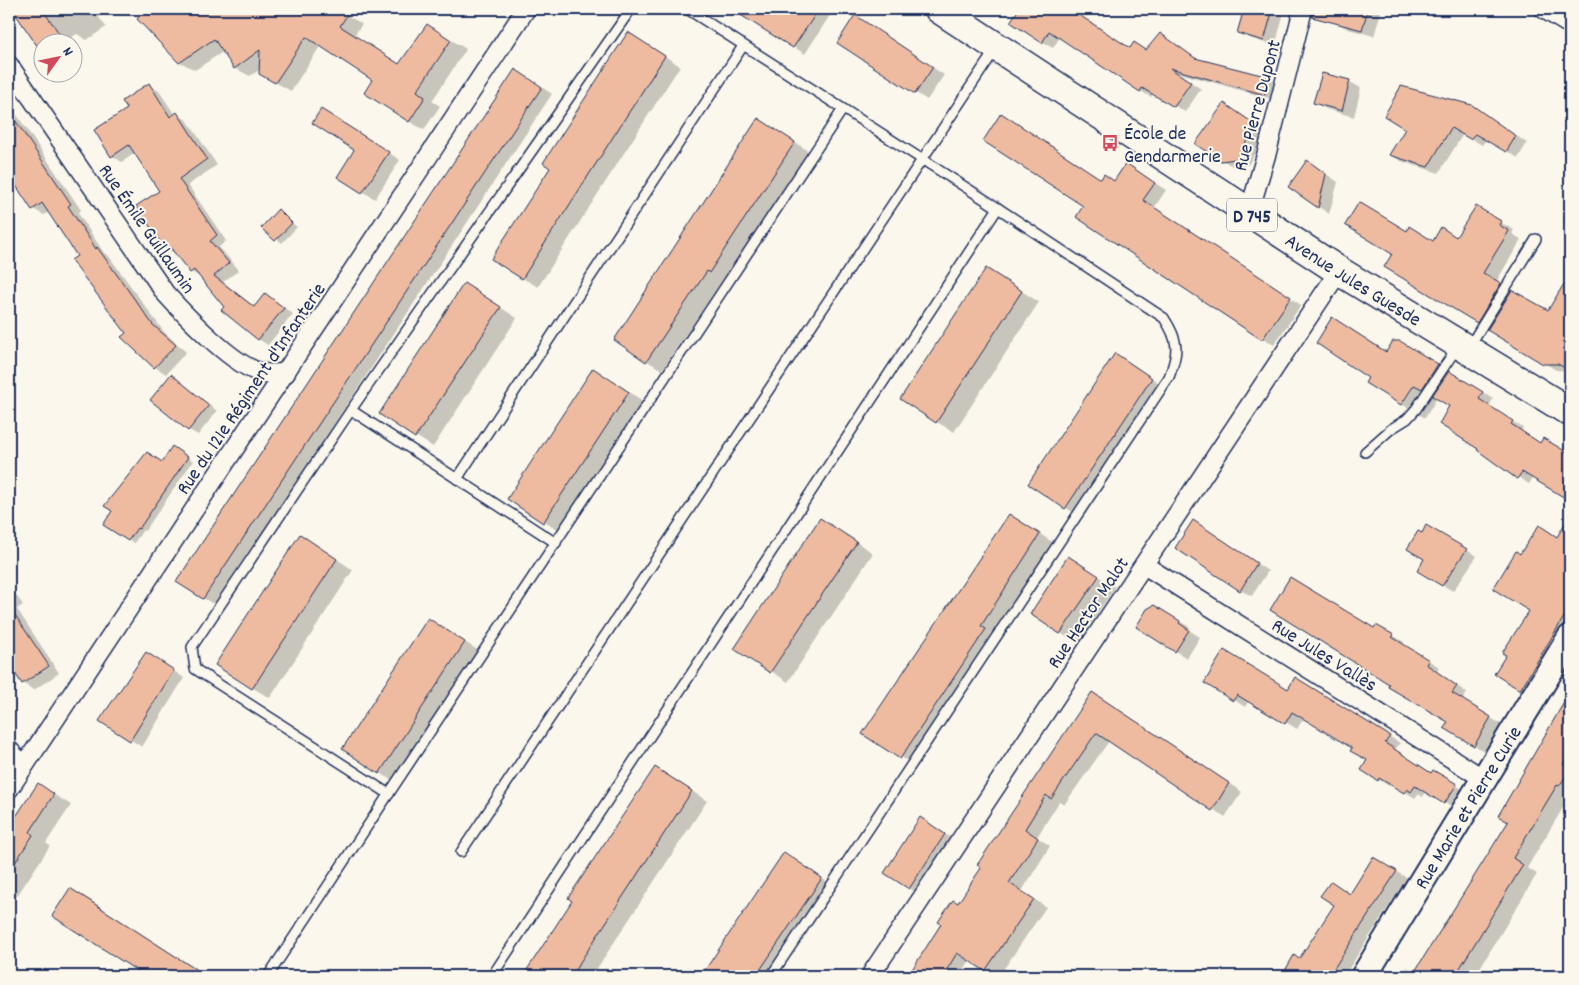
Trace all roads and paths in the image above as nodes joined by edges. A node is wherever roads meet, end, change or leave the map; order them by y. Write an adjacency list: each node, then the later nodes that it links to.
1 (526, 9): 18 (street, Rue du 121e Régiment d'Infanterie)
2 (631, 9): 19 (lane)
3 (688, 9): 8 (lane)
4 (940, 9): 9 (main road, Avenue Jules Guesde / D 745)
5 (1303, 9): 14 (street, Rue Pierre Dupont)
6 (1544, 9): 7 (street)
7 (1570, 25)
8 (743, 46): 11 (lane); 22 (lane)
9 (997, 48): 12 (lane); 14 (main road, Avenue Jules Guesde / D 745)
10 (9, 65): 18 (street, Rue Émile Guillaumin)
11 (842, 109): 12 (lane); 23 (lane)
12 (921, 159): 13 (lane); 31 (lane)
13 (998, 208): 33 (lane); 34 (lane)
14 (1249, 212): 16 (main road, Avenue Jules Guesde / D 745)
15 (1536, 239): 17 (lane)
16 (1339, 271): 17 (main road, Avenue Jules Guesde / D 745); 24 (street, Rue Hector Malot)
17 (1464, 347): 20 (main road, Avenue Jules Guesde / D 745); 21 (lane)
18 (286, 373): 27 (street, Rue du 121e Régiment d'Infanterie)
19 (351, 410): 22 (lane); 30 (lane)
20 (1570, 412)
21 (1365, 452)
22 (457, 479): 23 (lane)
23 (556, 543): 30 (lane)
24 (1144, 565): 28 (street, Rue Jules Vallès); 35 (street, Rue Hector Malot)
25 (1570, 638): 28 (street, Rue Marie et Pierre Curie)
26 (9, 750): 27 (street)
27 (24, 766): 29 (street, Rue du 121e Régiment d'Infanterie)
28 (1484, 779): 36 (street, Rue Marie et Pierre Curie)
29 (9, 790)
30 (389, 794): 32 (lane)
31 (461, 852)
32 (268, 976)
33 (492, 976)
34 (771, 976)
35 (870, 976)
36 (1364, 976)

